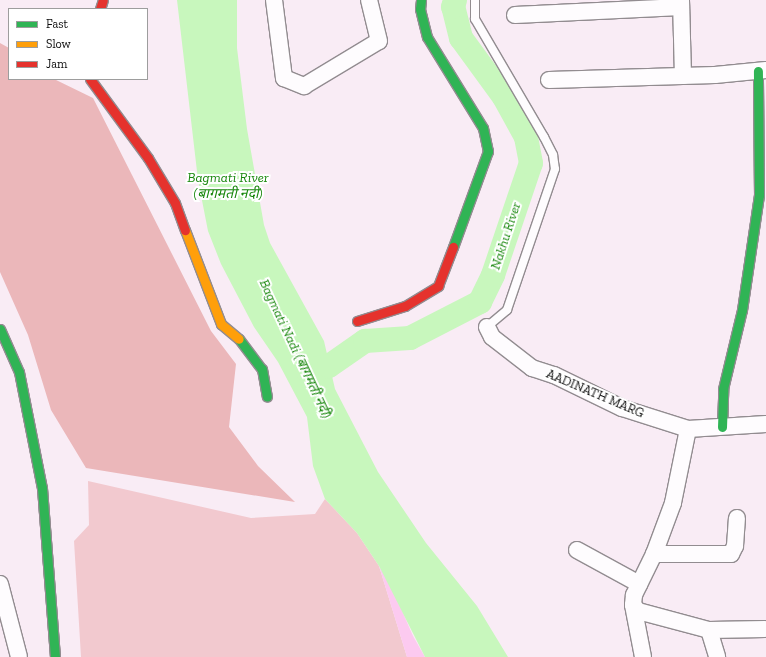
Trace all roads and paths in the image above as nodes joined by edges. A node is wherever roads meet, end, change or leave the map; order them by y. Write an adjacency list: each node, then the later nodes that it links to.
1 (274, 0): 2 (street)
2 (369, 0)
3 (421, 0): 11 (street)
4 (475, 0): 12 (lane)
5 (681, 4): 6 (street); 8 (street)
6 (515, 15)
7 (762, 70): 8 (street); 16 (street)
8 (683, 76): 10 (street)
9 (91, 80): 14 (street)
10 (549, 80)
11 (357, 321)
12 (487, 327): 17 (street, AADINATH MARG)
13 (0, 329): 27 (street)
14 (267, 397)
15 (766, 424): 16 (street, AADINATH MARG)
16 (722, 427): 17 (street, AADINATH MARG)
17 (688, 429): 20 (street)
18 (737, 518): 20 (street)
19 (577, 550): 22 (street)
20 (654, 554): 22 (street)
21 (0, 584): 26 (street)
22 (639, 584): 23 (street)
23 (633, 605): 25 (street); 28 (street)
24 (765, 629): 25 (street)
25 (709, 630): 29 (street)
26 (19, 657)
27 (55, 657)
28 (643, 657)
29 (717, 657)

